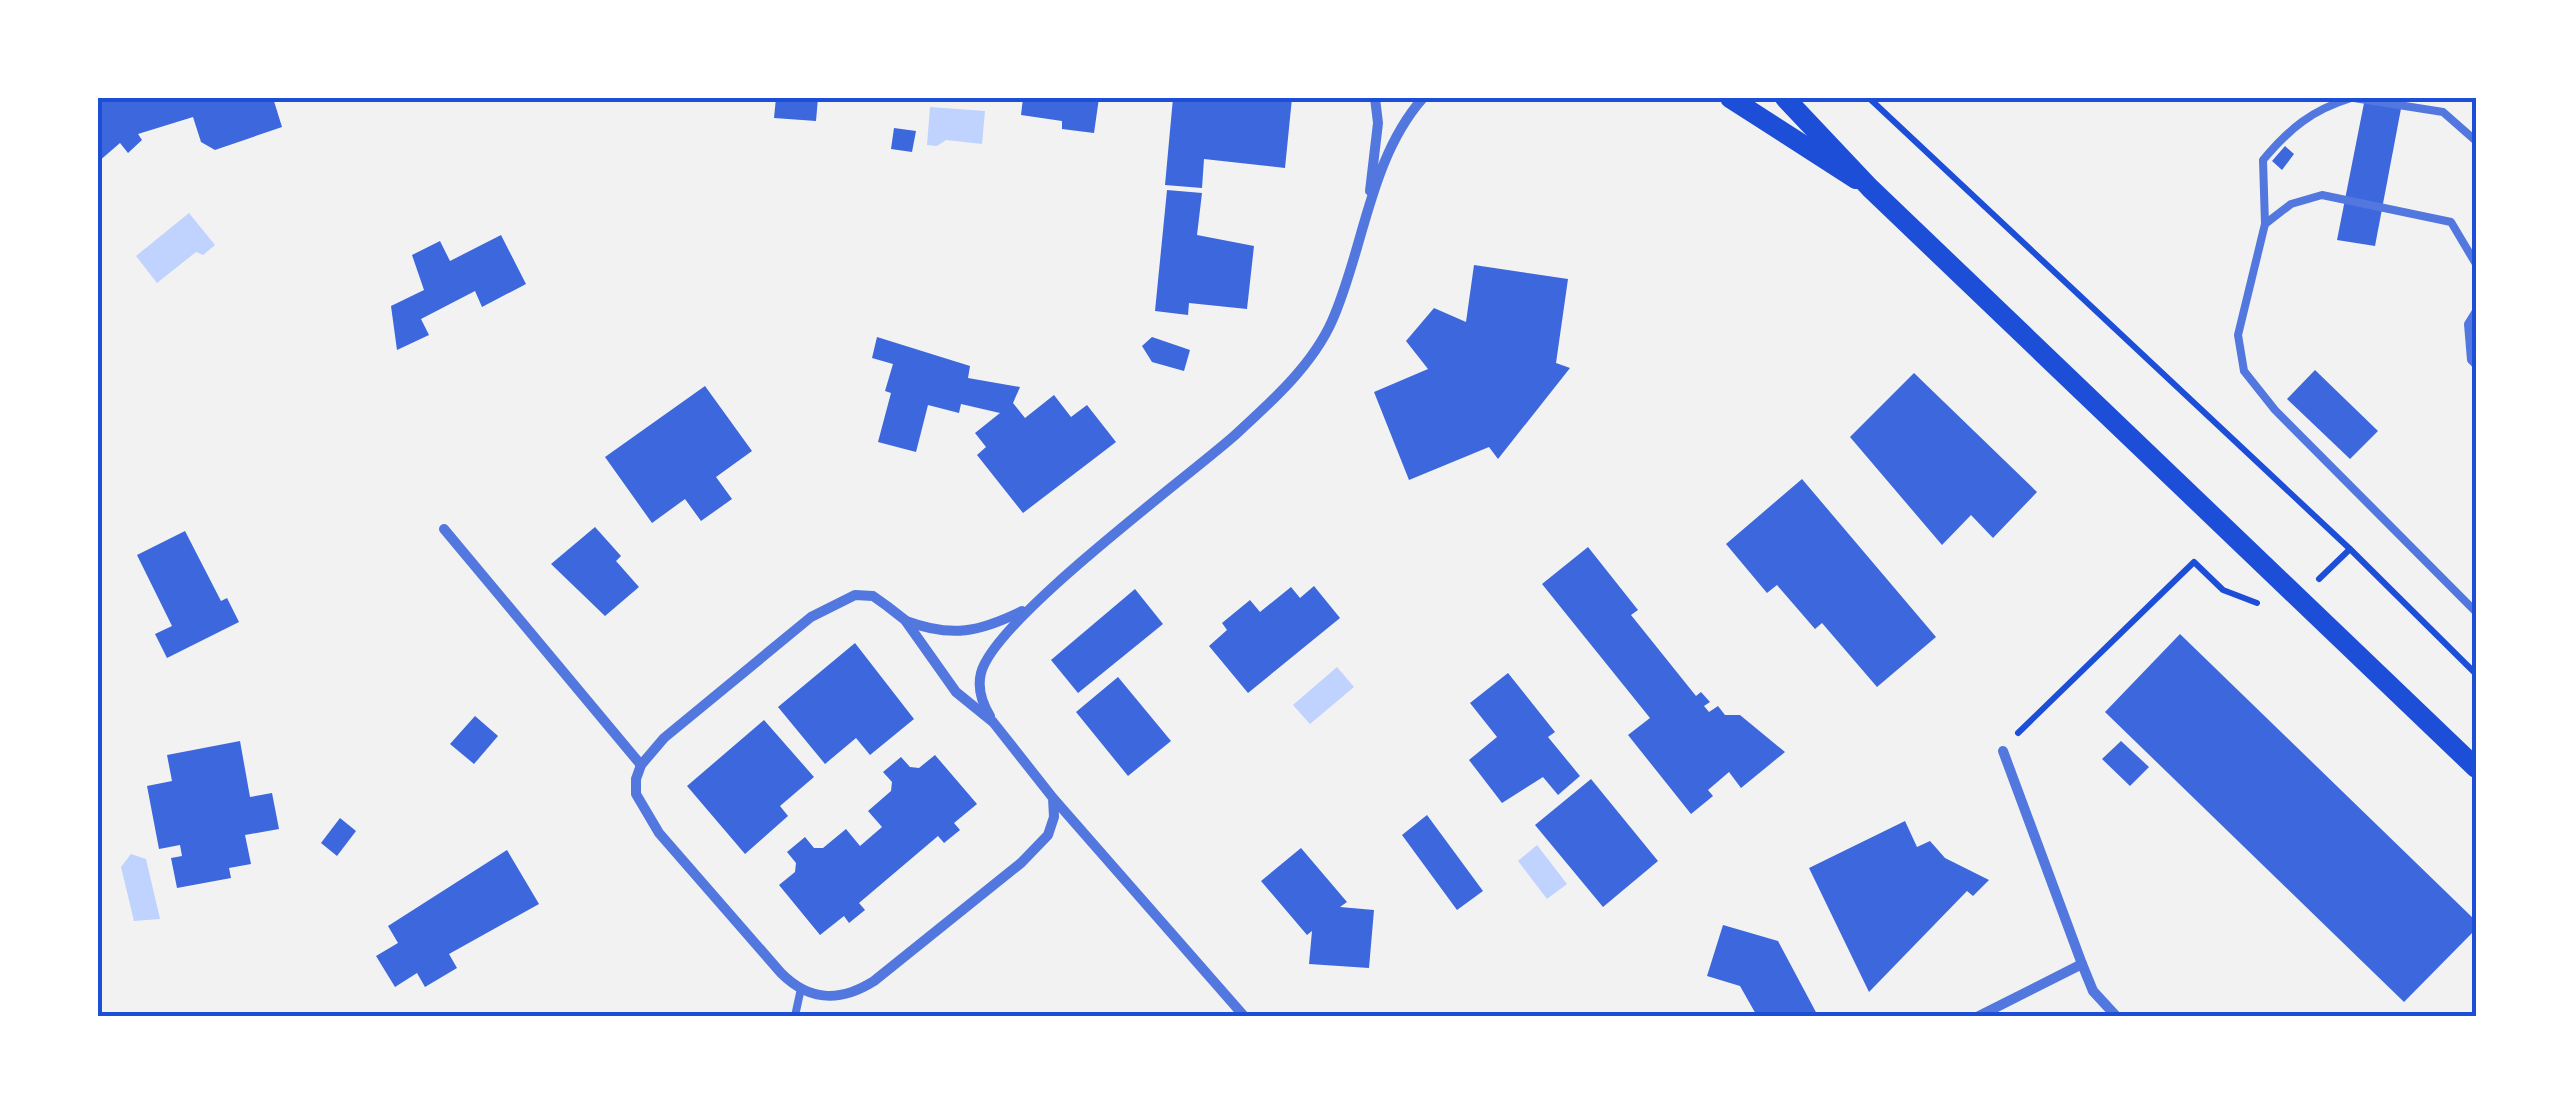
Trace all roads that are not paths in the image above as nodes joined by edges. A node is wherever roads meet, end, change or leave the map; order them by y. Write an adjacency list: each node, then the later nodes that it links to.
1 (1374, 98): 8 (street)
2 (1423, 98): 8 (street)
3 (1730, 98): 7 (main road)
4 (1784, 98): 7 (main road)
5 (2353, 98): 6 (lane); 9 (lane)
6 (2476, 140)
7 (1870, 188): 20 (main road)
8 (1370, 202): 14 (street)
9 (2265, 224): 10 (lane); 15 (lane)
10 (2476, 264)
11 (2476, 311): 12 (lane)
12 (2476, 365)
13 (444, 528): 19 (street)
14 (1028, 609): 16 (street); 17 (street)
15 (2476, 612)
16 (905, 620): 17 (street); 19 (street)
17 (994, 722): 21 (street)
18 (2003, 751): 22 (street)
19 (640, 766): 23 (street)
20 (2476, 768)
21 (1053, 798): 23 (street); 25 (street)
22 (2082, 964): 26 (street); 27 (street)
23 (800, 993): 24 (lane)
24 (796, 1016)
25 (1244, 1016)
26 (1979, 1016)
27 (2116, 1016)

